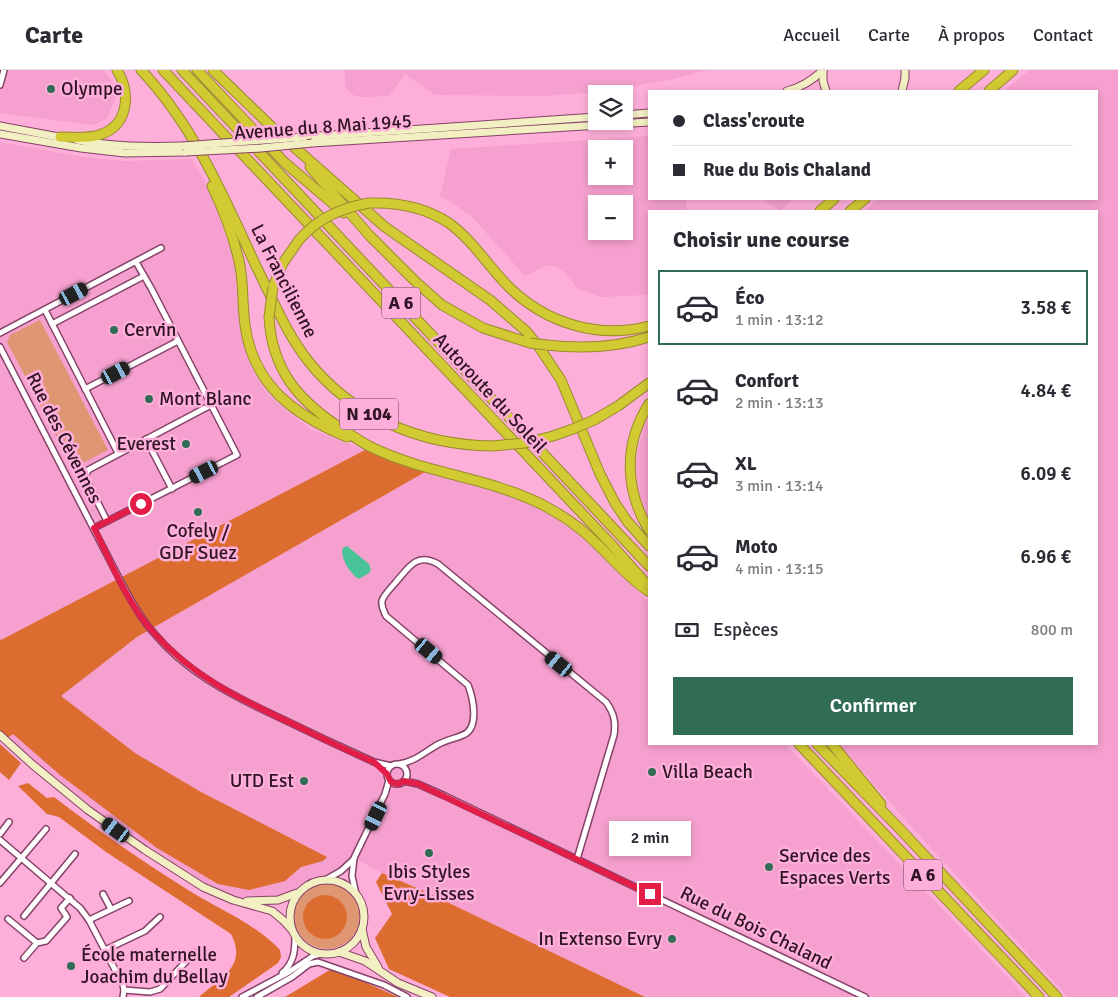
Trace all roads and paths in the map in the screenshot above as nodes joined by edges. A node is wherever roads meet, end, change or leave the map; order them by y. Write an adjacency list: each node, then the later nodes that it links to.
1 (4, 70): 12 (street)
2 (117, 70): 26 (highway)
3 (141, 70): 18 (highway, La Francilienne / N 104)
4 (163, 70): 56 (highway, Autoroute du Soleil / A 6)
5 (182, 70): 55 (highway, Autoroute du Soleil / A 6)
6 (197, 70): 32 (highway)
7 (214, 70): 24 (highway)
8 (823, 70): 13 (main road); 14 (main road)
9 (905, 70): 15 (main road)
10 (1013, 70): 17 (highway)
11 (982, 71): 16 (highway)
12 (0, 85)
13 (791, 90)
14 (826, 90)
15 (902, 90)
16 (961, 90)
17 (990, 90)
18 (175, 111): 43 (highway, La Francilienne / N 104, bridge); 48 (highway)
19 (648, 113): 20 (main road)
20 (633, 114)
21 (588, 117): 27 (main road, Avenue du 8 Mai 1945, bridge)
22 (648, 122): 27 (main road, Avenue du 8 Mai 1945, bridge)
23 (0, 126): 26 (main road, Avenue du 8 Mai 1945)
24 (276, 131): 32 (highway); 54 (highway)
25 (0, 134): 27 (main road, Avenue du 8 Mai 1945)
26 (60, 137): 27 (main road, Avenue du 8 Mai 1945)
27 (184, 149)
28 (833, 200): 30 (highway)
29 (863, 200): 31 (highway)
30 (821, 210)
31 (851, 210)
32 (369, 235): 40 (highway, bridge)
33 (161, 248): 34 (street)
34 (136, 262): 35 (street); 36 (street)
35 (144, 276): 37 (street); 41 (street)
36 (45, 310): 37 (street); 39 (street)
37 (52, 324): 44 (street)
38 (648, 326): 48 (highway, bridge)
39 (0, 333)
40 (648, 337)
41 (178, 340): 44 (street); 45 (street)
42 (0, 347): 52 (street, Rue des Cévennes)
43 (648, 384)
44 (85, 389): 49 (street)
45 (211, 405): 47 (street); 50 (street)
46 (648, 406): 53 (highway)
47 (146, 439): 49 (street); 50 (street)
48 (370, 447): 57 (highway)
49 (118, 453): 51 (street, Rue des Cévennes)
50 (172, 489): 51 (street)
51 (107, 521): 52 (street)
52 (94, 528): 63 (street, Rue des Cévennes)
53 (648, 528)
54 (648, 545)
55 (648, 565)
56 (648, 586)
57 (648, 591)
58 (0, 735): 89 (main road)
59 (800, 745): 116 (highway, A 6)
60 (818, 745): 75 (highway, A 6)
61 (833, 745): 75 (highway)
62 (412, 761): 64 (street); 66 (street); 81 (street)
63 (374, 762): 65 (street); 67 (street)
64 (399, 764): 65 (street); 66 (street)
65 (392, 766): 67 (street)
66 (407, 773): 69 (street); 71 (street, Rue du Bois Chaland)
67 (387, 774): 68 (street)
68 (389, 780): 70 (street); 72 (street)
69 (404, 781): 70 (street); 71 (street, Rue du Bois Chaland)
70 (398, 784): 72 (street)
71 (418, 784): 81 (street, Rue du Bois Chaland)
72 (385, 794): 80 (street)
73 (9, 822): 76 (street)
74 (46, 828): 79 (street)
75 (899, 828): 117 (highway, A 6)
76 (0, 834)
77 (0, 840): 79 (street)
78 (75, 854): 84 (street)
79 (22, 858): 83 (street); 84 (street)
80 (354, 858): 82 (street); 87 (street)
81 (577, 859): 115 (street, Rue du Bois Chaland)
82 (327, 879): 85 (main road); 87 (main road)
83 (0, 883)
84 (52, 883): 88 (street); 92 (street)
85 (298, 893): 89 (main road); 98 (main road)
86 (103, 894): 91 (street)
87 (356, 894): 99 (main road)
88 (70, 898): 95 (street); 101 (street)
89 (234, 900): 98 (main road)
90 (129, 901): 91 (street)
91 (111, 909): 95 (street)
92 (24, 916)
93 (160, 917): 97 (street)
94 (8, 919): 101 (street)
95 (89, 920): 102 (street)
96 (144, 920): 97 (street)
97 (151, 925): 102 (street)
98 (291, 929): 100 (main road)
99 (362, 929): 103 (main road); 107 (main road)
100 (295, 937): 105 (main road); 108 (street)
101 (37, 943): 106 (street)
102 (105, 950): 109 (street)
103 (339, 952): 105 (main road); 107 (main road)
104 (194, 953): 109 (street)
105 (321, 954): 108 (street)
106 (24, 958)
107 (382, 973): 114 (main road)
108 (274, 979): 111 (street)
109 (124, 990): 110 (street)
110 (123, 997)
111 (242, 997)
112 (257, 997): 113 (street)
113 (407, 997)
114 (432, 997)
115 (865, 997)
116 (1039, 997)
117 (1057, 997)

